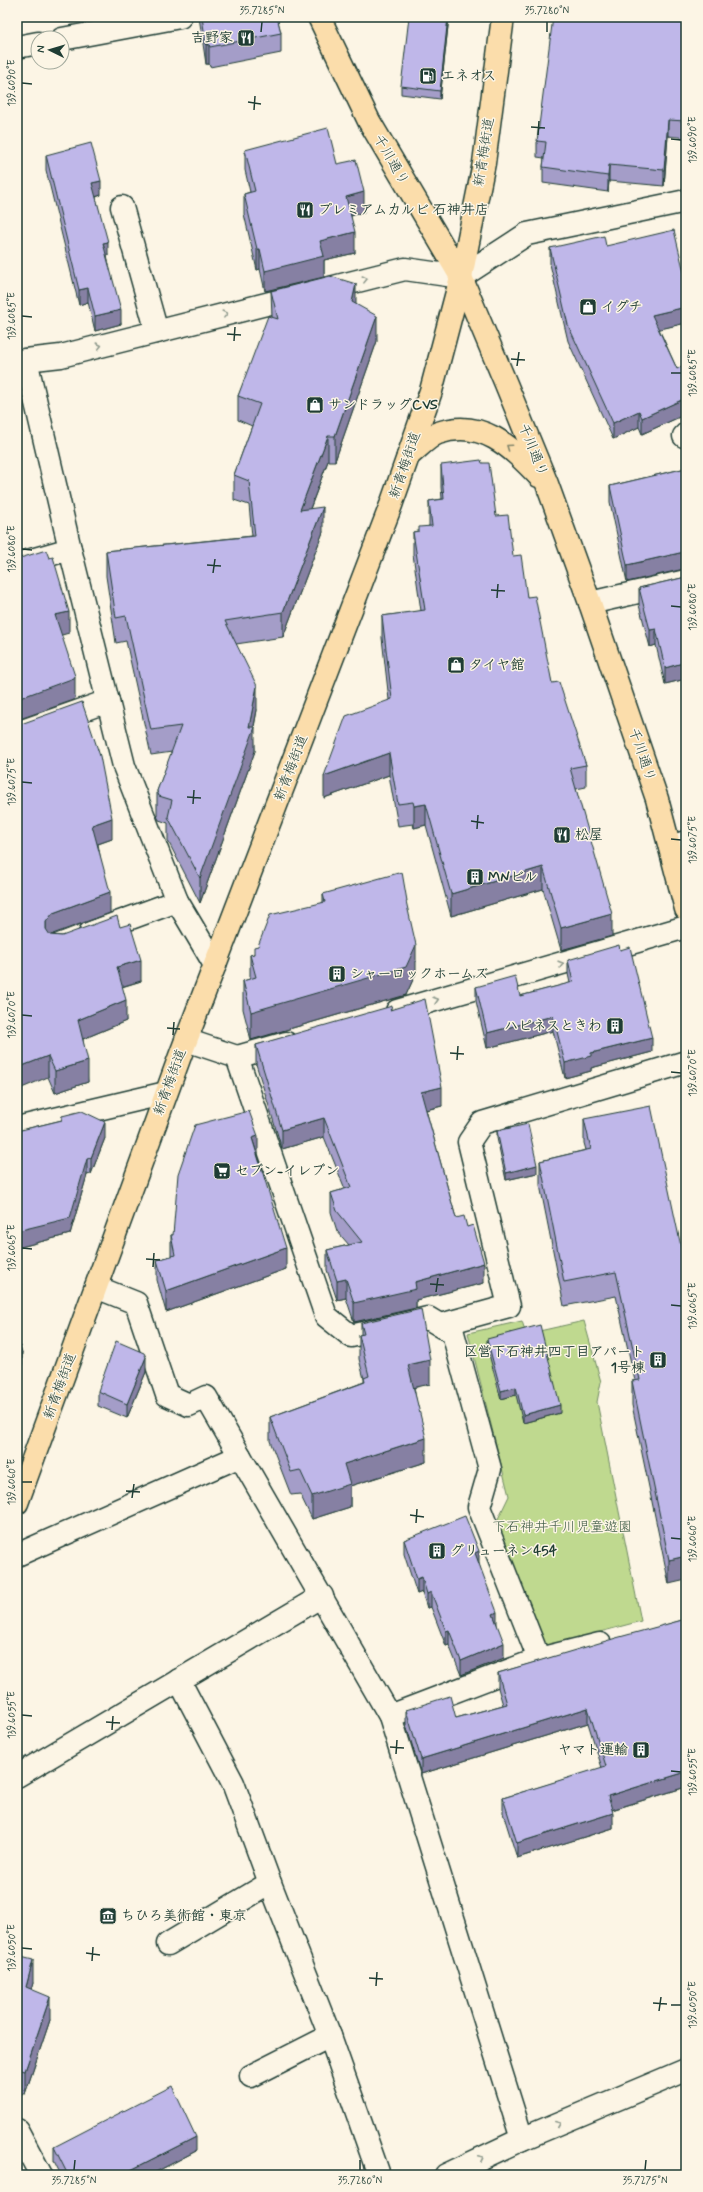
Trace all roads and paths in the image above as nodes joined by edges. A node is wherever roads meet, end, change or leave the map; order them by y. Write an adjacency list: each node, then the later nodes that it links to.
1 (180, 17): 4 (street)
2 (319, 17): 9 (main road, 千川通り)
3 (503, 17): 9 (main road, 新青梅街道)
4 (70, 37)
5 (30, 45): 6 (street)
6 (17, 47)
7 (686, 201): 9 (street)
8 (122, 207): 10 (street)
9 (461, 277): 10 (street, one-way to 9); 12 (main road, 新青梅街道); 13 (main road, 千川通り)
10 (157, 332): 11 (street, one-way to 10)
11 (21, 361): 14 (street)
12 (408, 456): 13 (main road, one-way to 12); 25 (main road, 新青梅街道)
13 (546, 484): 17 (main road, 千川通り)
14 (70, 549): 15 (street); 18 (street)
15 (17, 564)
16 (686, 580): 17 (street)
17 (590, 603): 20 (main road, 千川通り)
18 (108, 701): 19 (street); 21 (street)
19 (17, 733)
20 (678, 844): 22 (main road, 千川通り)
21 (177, 901): 24 (street); 25 (street)
22 (686, 909)
23 (686, 927): 26 (street, one-way to 23)
24 (73, 940)
25 (214, 965): 28 (main road, 新青梅街道)
26 (379, 1016)
27 (304, 1038): 29 (street)
28 (186, 1040): 29 (street); 31 (main road, 新青梅街道)
29 (237, 1057): 34 (street)
30 (686, 1062): 34 (street)
31 (166, 1093): 32 (street); 33 (main road, 新青梅街道)
32 (17, 1128)
33 (96, 1287): 35 (street); 36 (main road, 新青梅街道)
34 (440, 1325): 40 (street)
35 (240, 1456): 37 (street); 38 (street)
36 (17, 1501)
37 (17, 1555)
38 (322, 1596): 41 (street); 42 (street)
39 (616, 1640): 40 (street)
40 (539, 1659): 42 (street)
41 (179, 1680): 43 (street); 44 (street)
42 (390, 1716): 50 (street)
43 (17, 1776)
44 (270, 1883): 45 (street); 46 (street)
45 (168, 1944)
46 (330, 2036): 48 (street); 52 (street)
47 (686, 2070): 50 (street, one-way to 47)
48 (251, 2076)
49 (17, 2130): 51 (street)
50 (522, 2139): 53 (street, one-way to 50)
51 (41, 2175)
52 (379, 2175)
53 (446, 2175)

